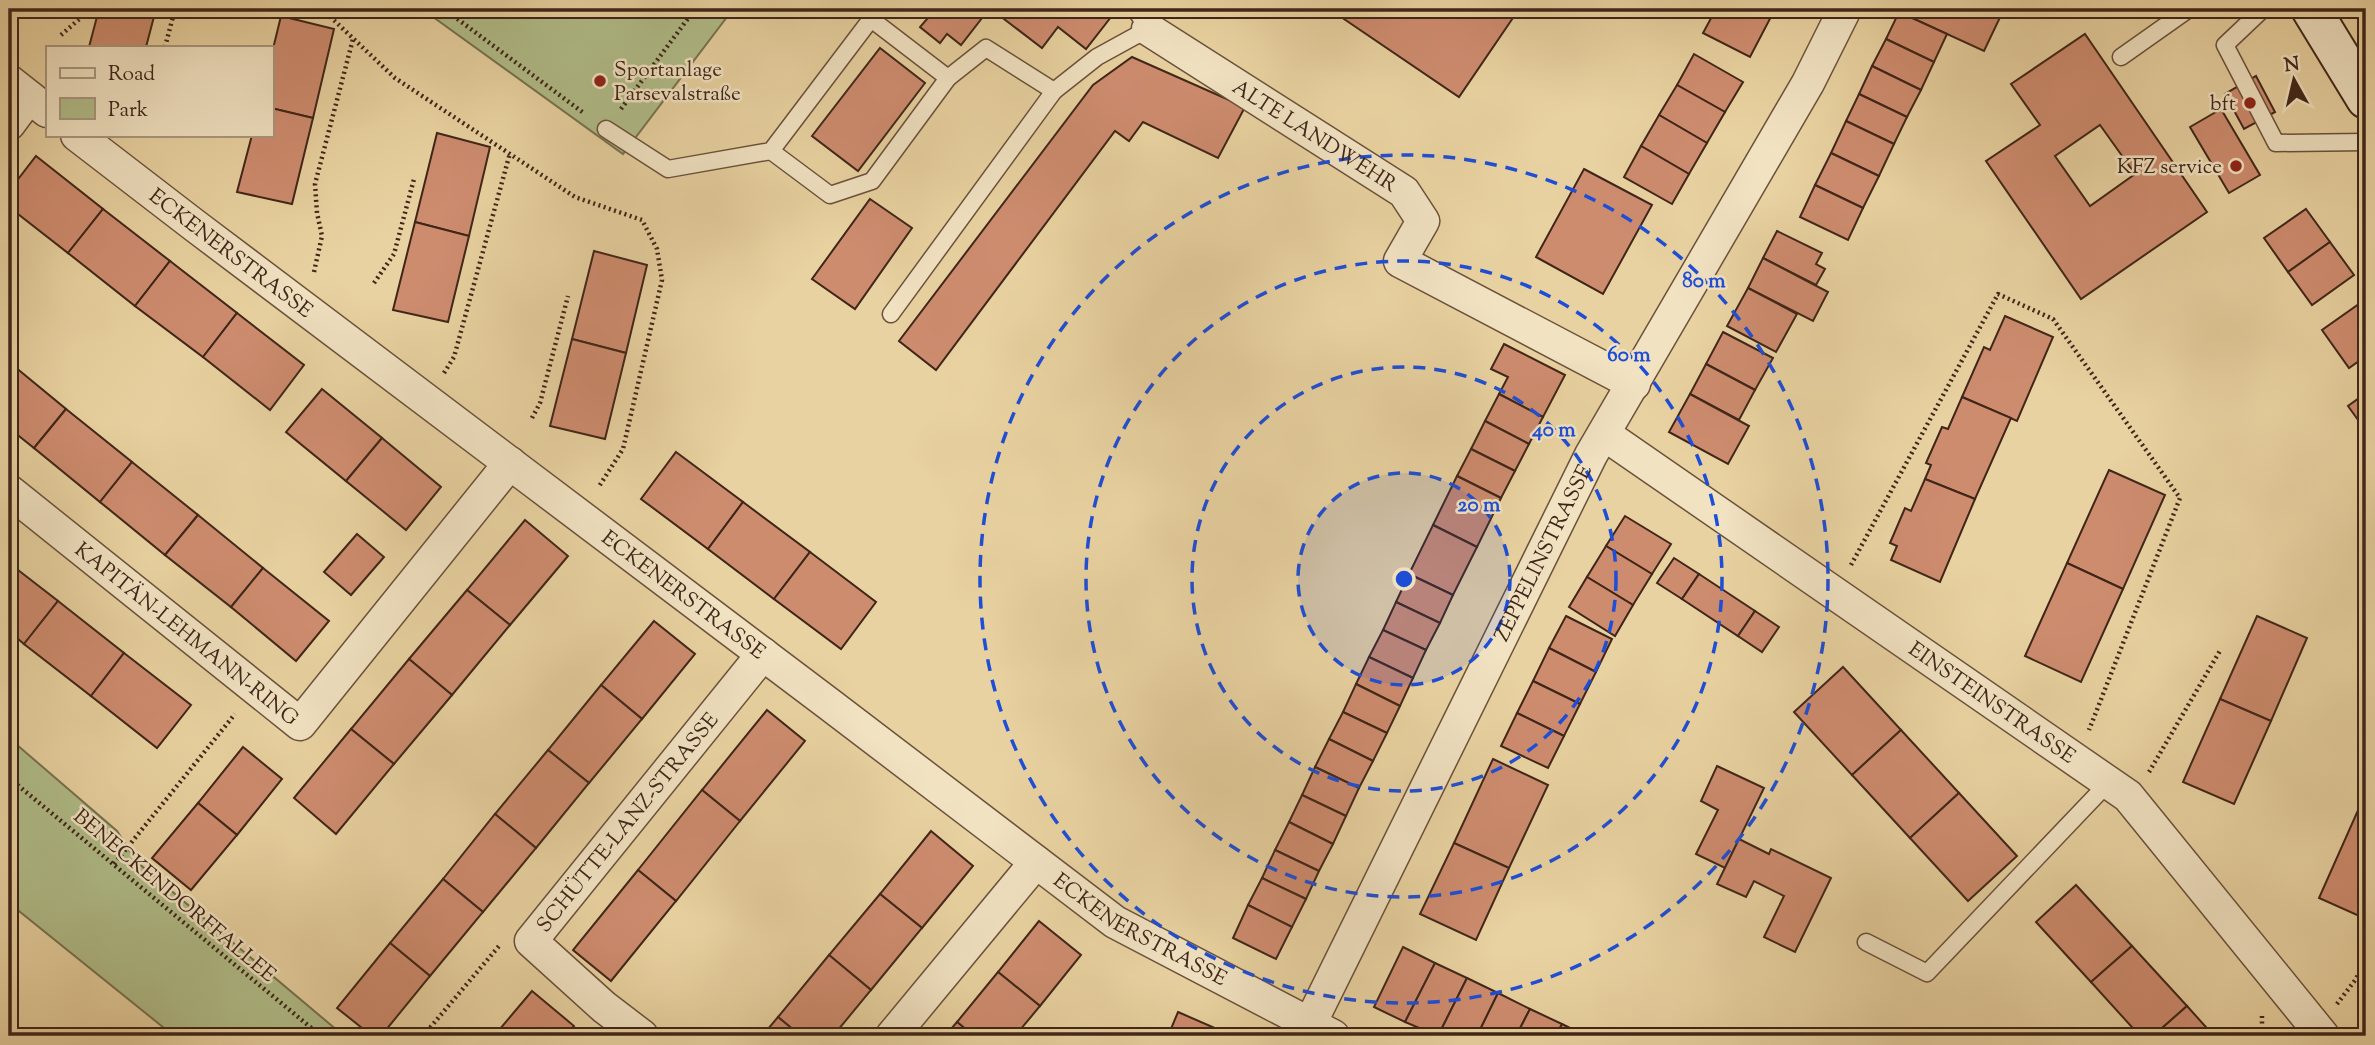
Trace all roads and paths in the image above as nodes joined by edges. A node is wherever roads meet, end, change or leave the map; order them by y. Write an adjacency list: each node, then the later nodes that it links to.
1 (86, 9): 11 (path)
2 (175, 9): 13 (path)
3 (322, 9): 12 (path)
4 (444, 9): 20 (path)
5 (695, 9): 20 (path)
6 (1845, 9): 30 (street, ZEPPELINSTRASSE)
7 (2189, 9): 14 (lane)
8 (2263, 9): 22 (lane)
9 (2311, 9): 18 (main road)
10 (1141, 19): 16 (lane); 30 (street, ALTE LANDWEHR)
11 (61, 35)
12 (353, 38): 24 (path); 28 (path)
13 (165, 46)
14 (2121, 57)
15 (948, 78): 16 (lane); 23 (lane); 23 (lane)
16 (1054, 91): 29 (lane)
17 (28, 97): 19 (street)
18 (2366, 99)
19 (9, 124)
20 (606, 129): 23 (lane)
21 (78, 136): 28 (street, ECKENERSTRASSE)
22 (2366, 142)
23 (771, 151)
24 (510, 153): 31 (path); 36 (path)
25 (414, 179): 26 (path)
26 (374, 283)
27 (568, 296): 32 (path)
28 (305, 309): 31 (street, ECKENERSTRASSE)
29 (891, 314)
30 (1634, 384): 33 (street, ZEPPELINSTRASSE)
31 (426, 400): 34 (street, ECKENERSTRASSE)
32 (532, 418)
33 (1604, 433): 37 (street, EINSTEINSTRASSE); 49 (street, ZEPPELINSTRASSE)
34 (510, 463): 36 (street, ECKENERSTRASSE); 40 (street, KAPITÄN-LEHMANN-RING)
35 (9, 491): 40 (street, KAPITÄN-LEHMANN-RING)
36 (580, 516): 39 (street, ECKENERSTRASSE)
37 (1837, 593): 41 (street, EINSTEINSTRASSE); 41 (path)
38 (2221, 649): 43 (path)
39 (763, 654): 44 (street, ECKENERSTRASSE); 46 (street, SCHÜTTE-LANZ-STRASSE)
40 (256, 689): 45 (path)
41 (2077, 760): 43 (street, EINSTEINSTRASSE)
42 (9, 778): 45 (path, BENECKENDORFFALLEE)
43 (2121, 791): 47 (lane); 50 (street, EINSTEINSTRASSE)
44 (1036, 862): 49 (street, ECKENERSTRASSE); 54 (street)
45 (114, 864): 51 (path, BENECKENDORFFALLEE)
46 (531, 941): 52 (path); 53 (street, SCHÜTTE-LANZ-STRASSE)
47 (1866, 942)
48 (2366, 957): 50 (path)
49 (1315, 1032)
50 (2320, 1033)
51 (321, 1036)
52 (422, 1036)
53 (642, 1036)
54 (892, 1036)

